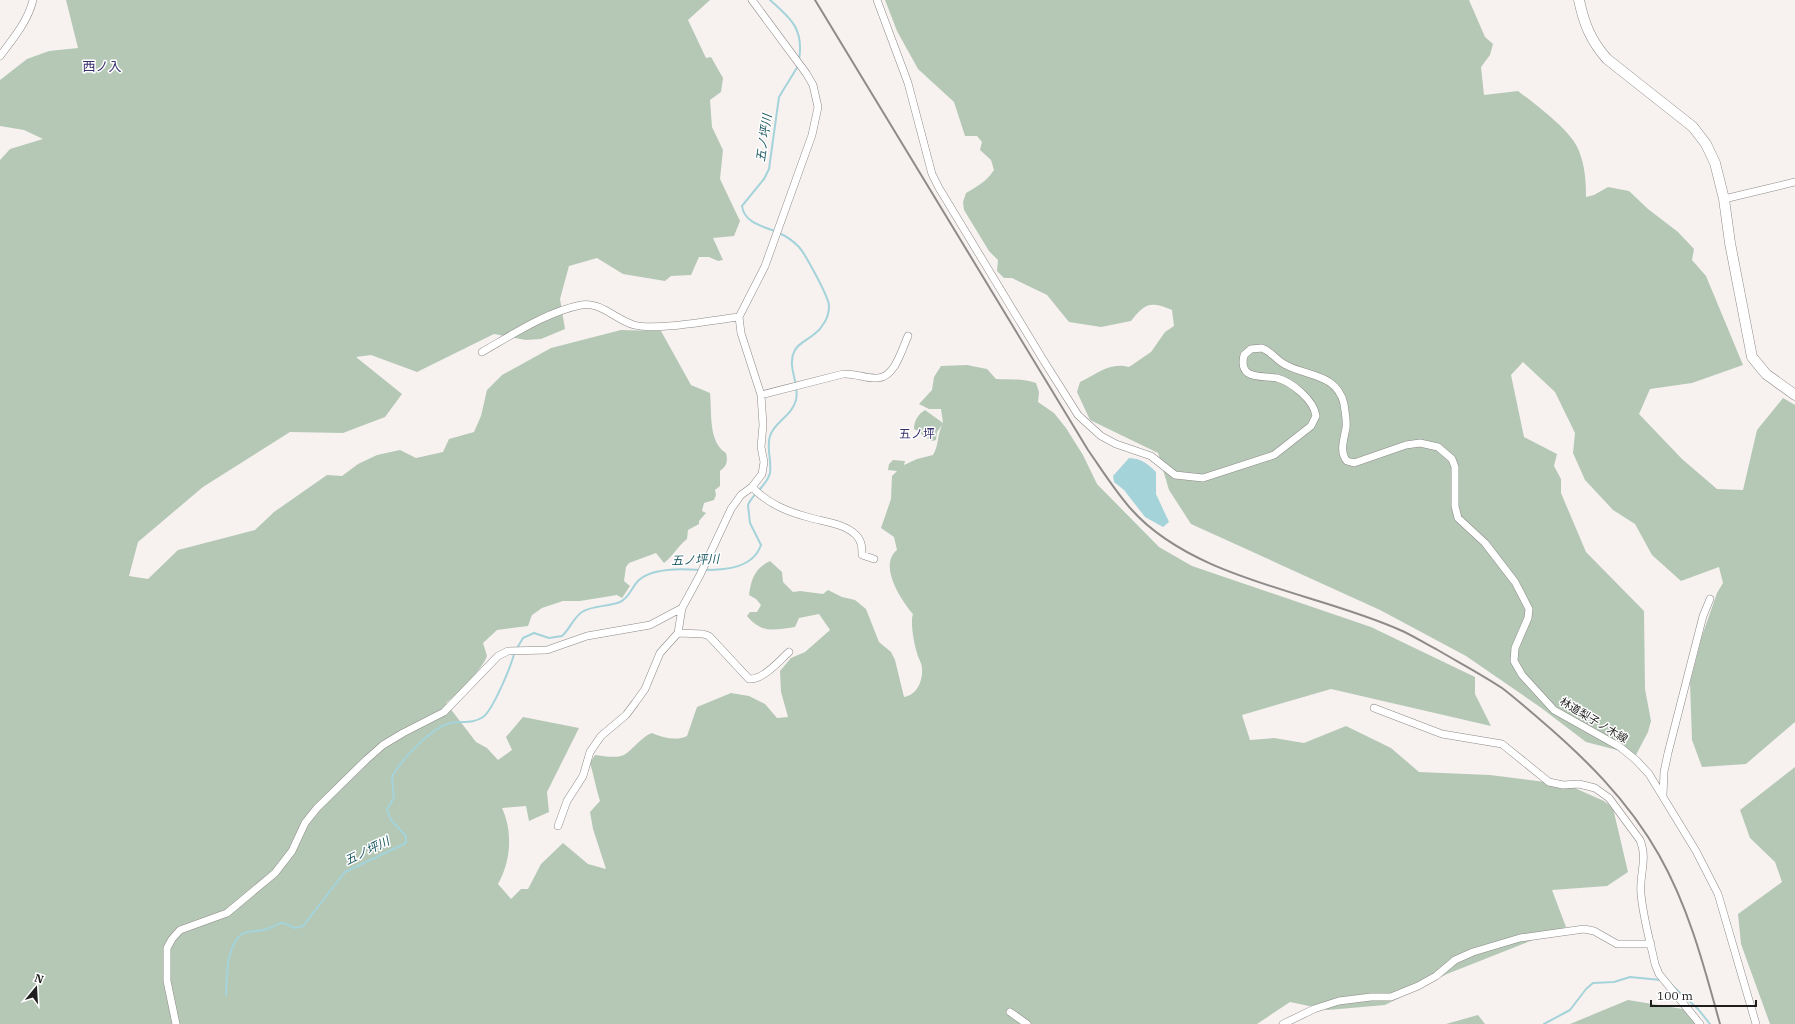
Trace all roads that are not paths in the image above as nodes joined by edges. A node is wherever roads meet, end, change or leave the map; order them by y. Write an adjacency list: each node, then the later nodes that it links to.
1 (33, 0): 5 (street)
2 (752, 0): 8 (street)
3 (877, 0): 20 (street, 林道梨子ノ木線)
4 (1579, 0): 7 (street)
5 (0, 56)
6 (1795, 182): 7 (street)
7 (1724, 199): 12 (street)
8 (739, 317): 10 (street); 11 (street)
9 (908, 336): 11 (street)
10 (482, 352)
11 (761, 395): 13 (street)
12 (1795, 395)
13 (752, 487): 14 (street); 16 (street)
14 (874, 559)
15 (1710, 599): 20 (street)
16 (682, 608): 17 (street); 24 (street)
17 (678, 634): 18 (street); 21 (street)
18 (789, 652)
19 (1374, 708): 22 (street)
20 (1663, 796): 28 (street)
21 (558, 826)
22 (1651, 944): 26 (street); 27 (street)
23 (1010, 1012): 25 (street)
24 (176, 1024)
25 (1027, 1024)
26 (1283, 1024)
27 (1700, 1024)
28 (1756, 1024)

